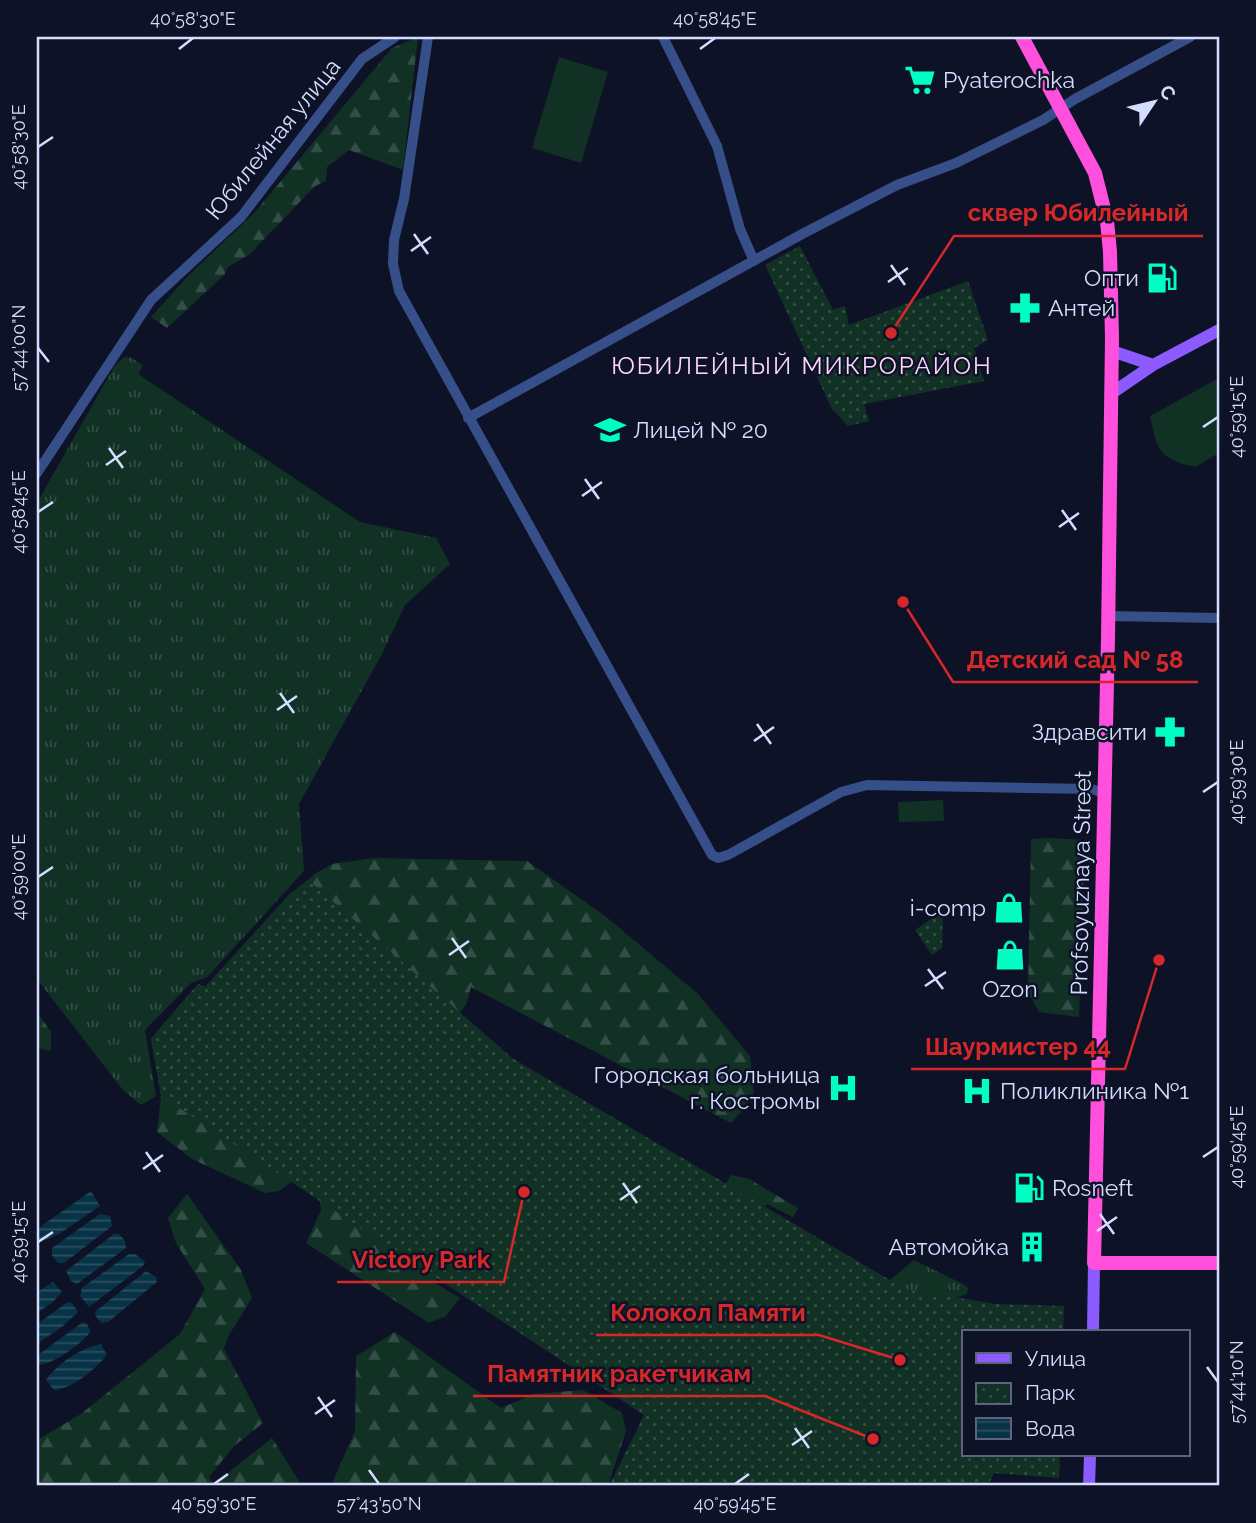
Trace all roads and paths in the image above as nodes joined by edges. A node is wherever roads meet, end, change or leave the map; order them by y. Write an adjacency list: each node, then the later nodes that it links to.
1 (395, 37): 13 (street, Юбилейная улица)
2 (428, 37): 12 (street)
3 (663, 37): 7 (street)
4 (1022, 37): 6 (highway, Profsoyuznaya Street)
5 (1191, 37): 6 (street)
6 (1062, 108): 7 (street); 9 (highway, Profsoyuznaya Street)
7 (754, 261): 12 (street)
8 (1219, 330): 10 (main road)
9 (1112, 351): 10 (main road); 11 (highway, Profsoyuznaya Street)
10 (1153, 365): 11 (main road)
11 (1112, 393): 14 (highway, Profsoyuznaya Street)
12 (468, 418): 16 (street)
13 (37, 472)
14 (1108, 616): 15 (street); 16 (highway, Profsoyuznaya Street)
15 (1219, 618)
16 (1105, 793): 17 (highway, Profsoyuznaya Street)
17 (1094, 1263): 18 (highway); 19 (main road, Profsoyuznaya Street)
18 (1219, 1263)
19 (1093, 1330)
20 (1090, 1456): 21 (main road)
21 (1089, 1486)

